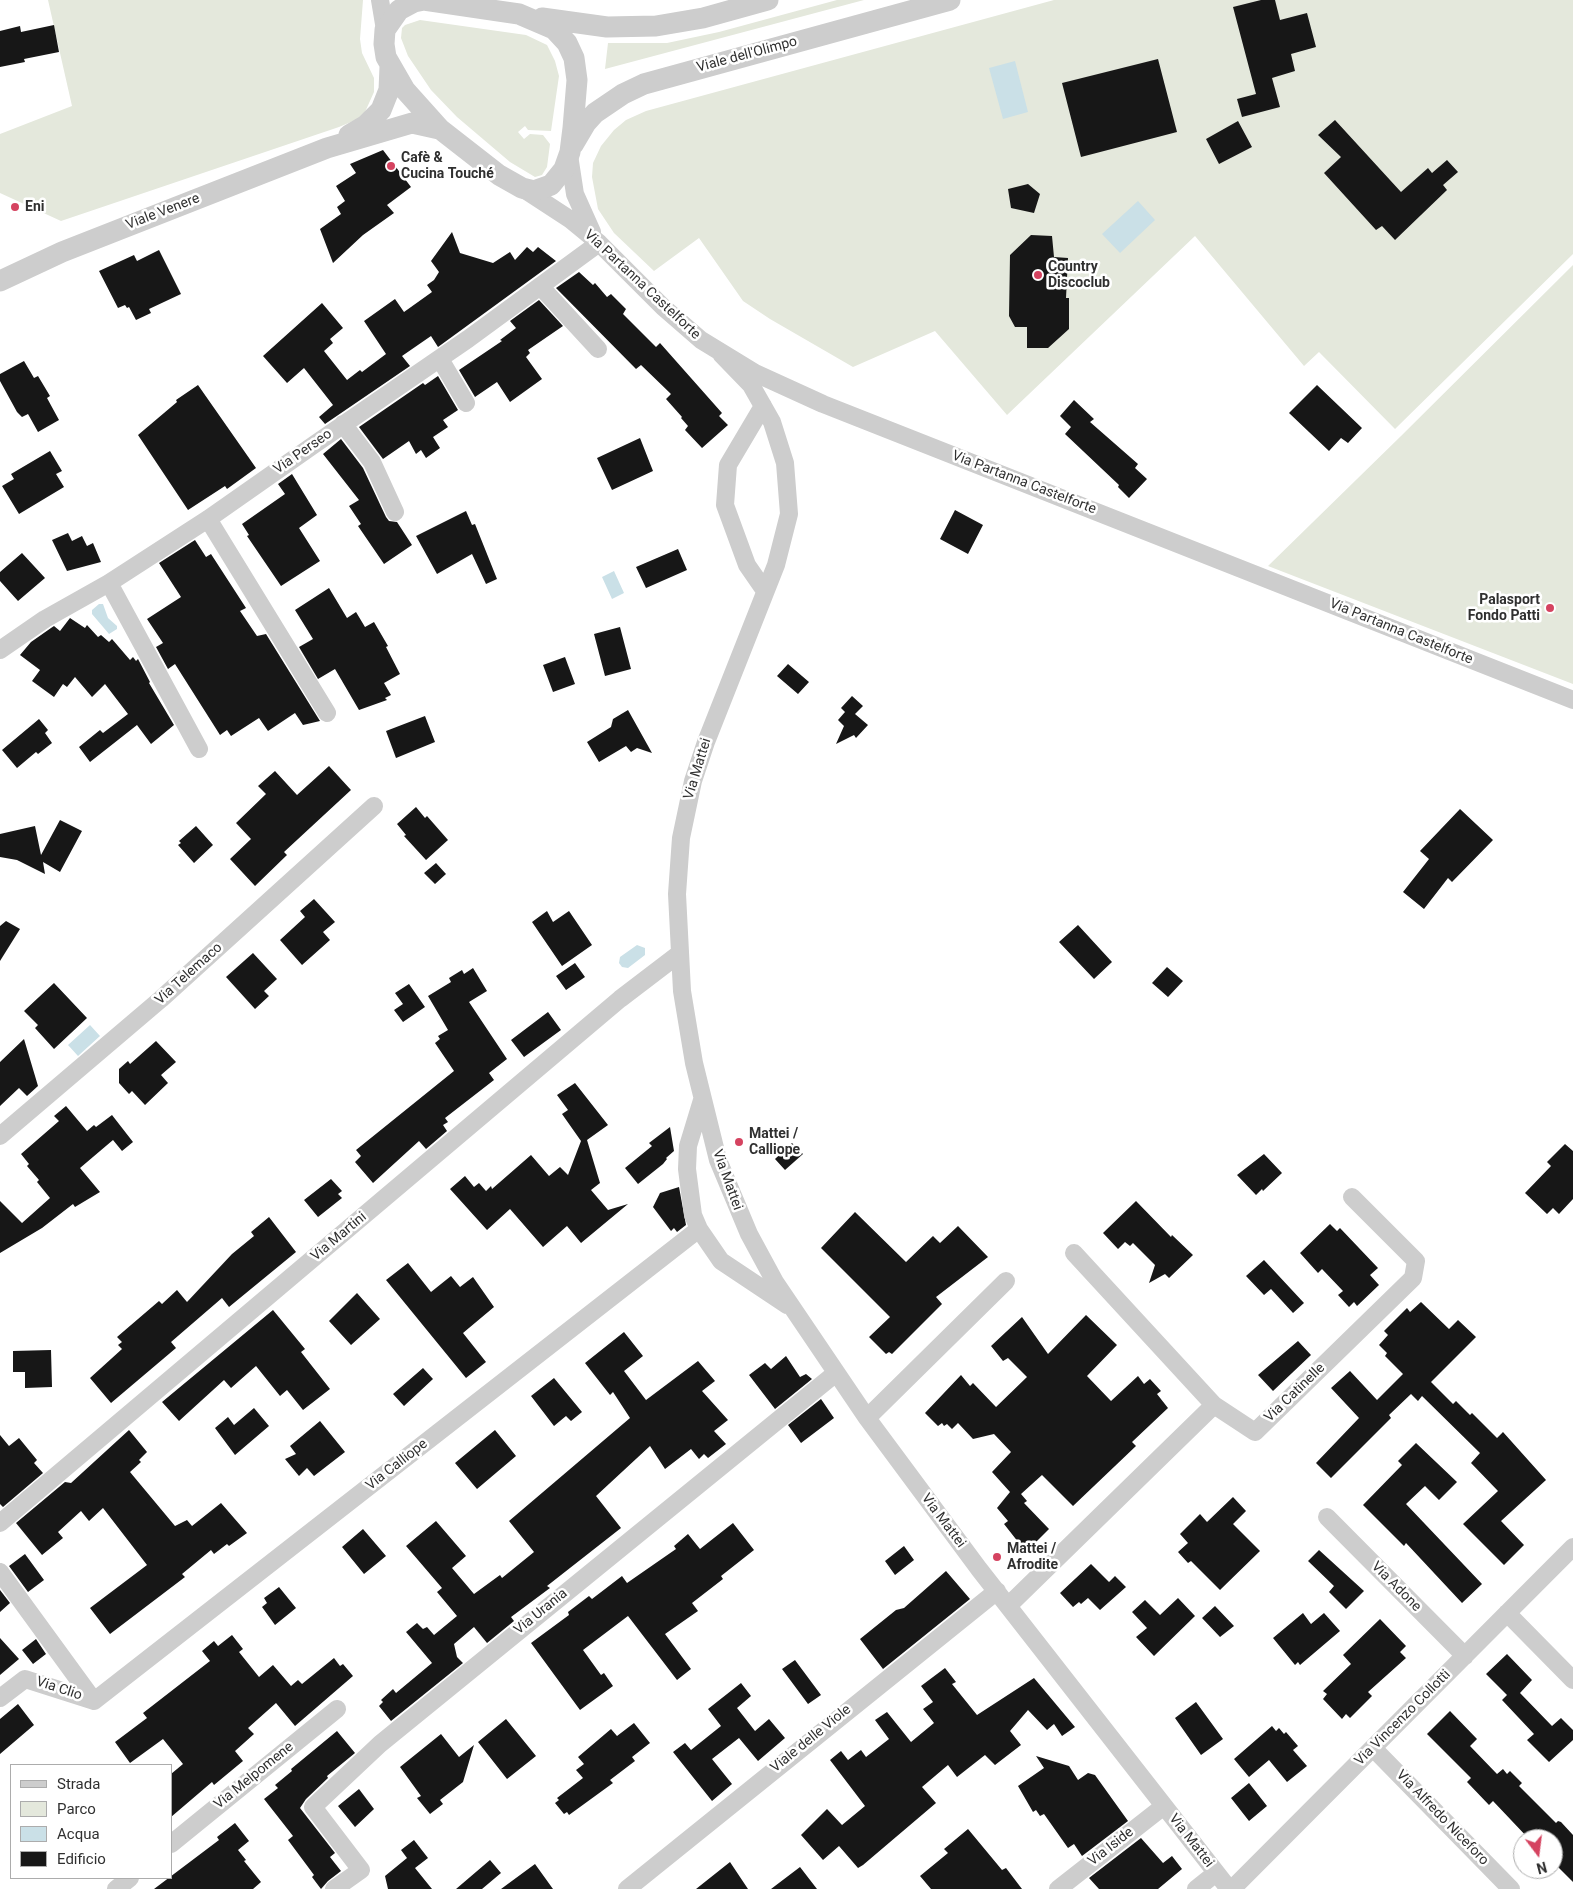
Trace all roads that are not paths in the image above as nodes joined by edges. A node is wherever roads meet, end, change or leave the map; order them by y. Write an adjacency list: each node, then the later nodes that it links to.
1 (380, 0): 6 (street)
2 (768, 0): 5 (street)
3 (950, 0): 10 (street, Viale dell'Olimpo)
4 (456, 2): 5 (street); 6 (street)
5 (519, 14): 10 (street)
6 (384, 30): 7 (street)
7 (390, 67): 8 (street); 9 (street, Viale Venere)
8 (440, 129): 9 (street, Viale Venere); 11 (street)
9 (327, 148): 13 (street, Viale Venere)
10 (570, 152): 11 (street, Viale dell'Olimpo); 12 (street)
11 (522, 188): 12 (street, Via Partanna Castelforte)
12 (599, 243): 14 (street, Via Perseo); 16 (street, Via Partanna Castelforte)
13 (0, 280)
14 (540, 286): 15 (street); 17 (street, Via Perseo)
15 (598, 349)
16 (721, 354): 19 (street, Via Mattei); 26 (street, Via Partanna Castelforte)
17 (440, 359): 18 (street); 20 (street, Via Perseo)
18 (466, 403)
19 (763, 406): 24 (street, Via Mattei); 24 (street)
20 (343, 424): 21 (street); 22 (street, Via Perseo)
21 (396, 512)
22 (208, 519): 23 (street, Via Perseo); 27 (street)
23 (109, 583): 25 (street, Via Perseo); 28 (street)
24 (765, 591): 30 (street, Via Mattei)
25 (0, 650)
26 (1573, 700)
27 (327, 713)
28 (199, 749)
29 (374, 806): 32 (street, Via Telemaco)
30 (679, 954): 31 (street, Via Mattei); 42 (street, Via Martini)
31 (702, 1099): 34 (street); 37 (street, Via Mattei)
32 (0, 1136)
33 (1352, 1196): 39 (street, Via Catinelle)
34 (699, 1229): 37 (street); 51 (street, Via Calliope)
35 (1074, 1253): 39 (street)
36 (1006, 1281): 40 (street)
37 (790, 1306): 38 (street, Via Mattei)
38 (836, 1373): 40 (street, Via Mattei); 59 (street, Via Urania)
39 (1214, 1405): 46 (street)
40 (867, 1418): 45 (street, Via Mattei)
41 (1327, 1517): 48 (street, Via Adone)
42 (0, 1523)
43 (1573, 1548): 47 (street, Via Vincenzo Collotti)
44 (0, 1572): 51 (street)
45 (997, 1591): 46 (street, Via Mattei); 60 (street, Viale delle Viole)
46 (1008, 1606): 54 (street, Via Mattei)
47 (1508, 1613): 48 (street, Via Vincenzo Collotti); 49 (street)
48 (1465, 1656): 53 (street, Via Vincenzo Collotti)
49 (1573, 1680)
50 (0, 1698): 51 (street, Via Clio)
51 (94, 1701)
52 (337, 1708): 55 (street, Via Melpomene)
53 (1373, 1748): 63 (street, Via Vincenzo Collotti); 64 (street, Via Alfredo Niceforo)
54 (1164, 1806): 56 (street, Via Mattei); 61 (street, Via Iside)
55 (172, 1843)
56 (1216, 1873): 62 (street); 63 (street, Via Mattei)
57 (129, 1879): 58 (street)
58 (116, 1889)
59 (334, 1889)
60 (627, 1889)
61 (1058, 1889)
62 (1196, 1889)
63 (1230, 1889)
64 (1511, 1889)

